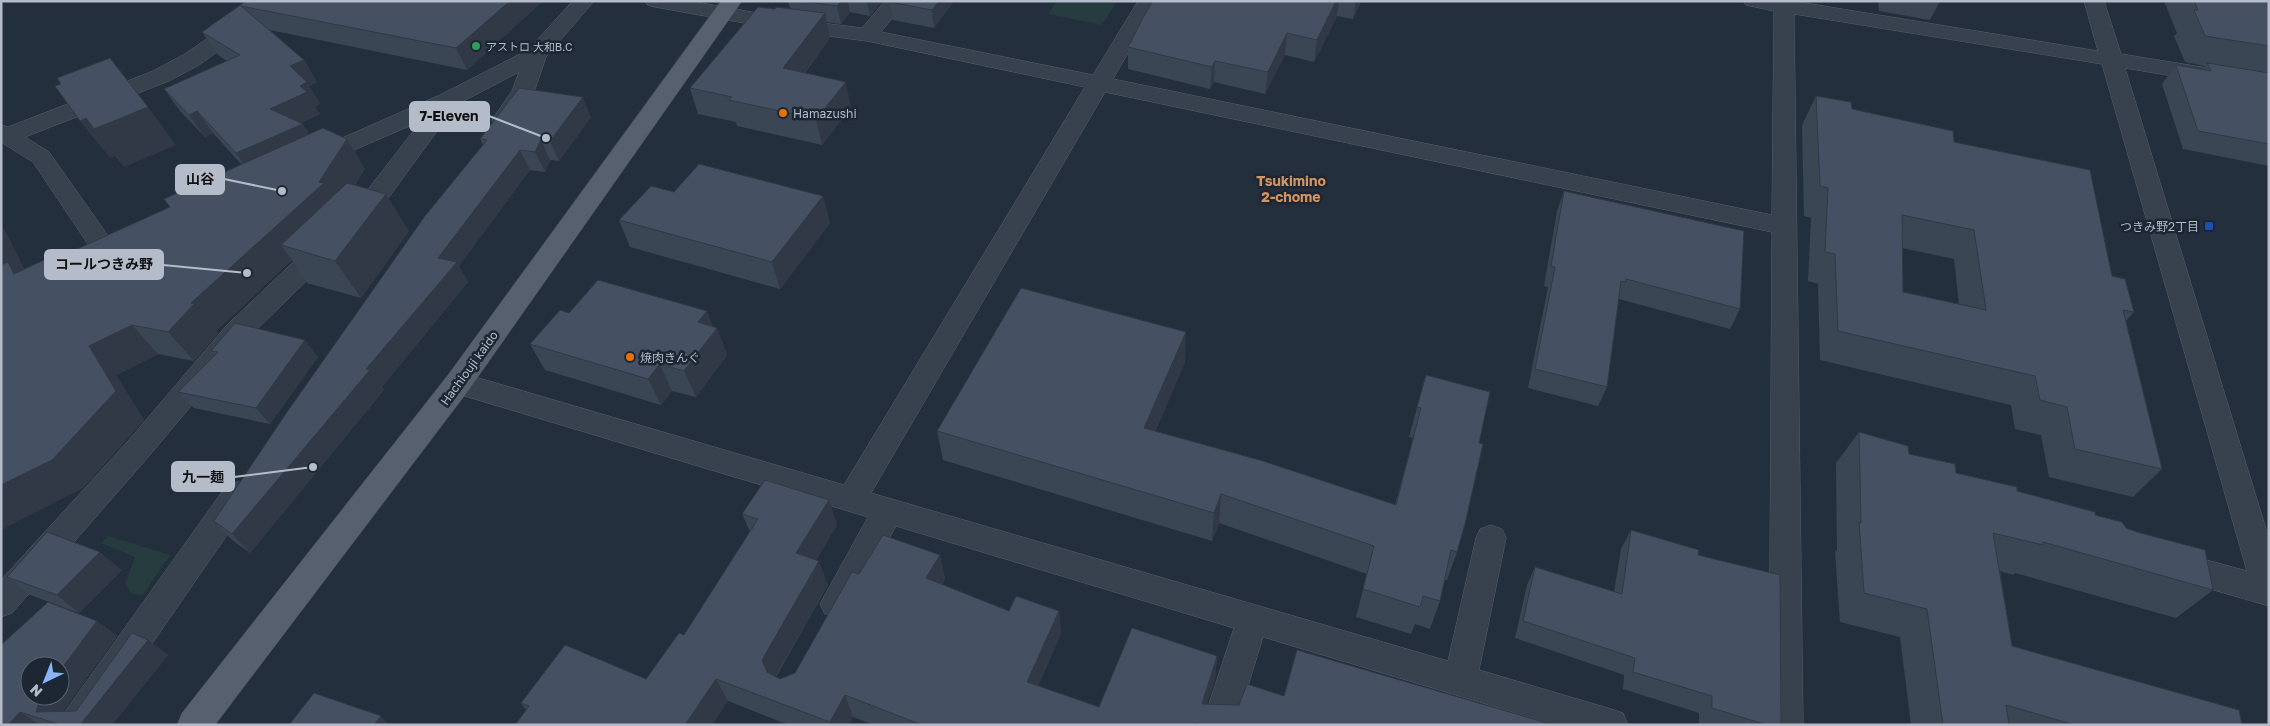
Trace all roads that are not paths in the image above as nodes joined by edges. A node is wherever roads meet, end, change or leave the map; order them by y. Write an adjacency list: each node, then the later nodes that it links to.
1 (277, 1): 16 (street)
2 (584, 1): 11 (street)
3 (655, 1): 9 (street)
4 (896, 1): 10 (street)
5 (1148, 1): 13 (street)
6 (1752, 1): 8 (street)
7 (2094, 1): 12 (street)
8 (1784, 6): 12 (street); 19 (street)
9 (727, 7): 10 (street); 21 (main road, Hachiouji kaido)
10 (867, 35): 13 (street)
11 (536, 56): 15 (street); 17 (street)
12 (2110, 60): 14 (street); 27 (street)
13 (1099, 83): 19 (street); 23 (street)
14 (2269, 85)
15 (448, 100): 18 (street); 28 (street)
16 (5, 134): 20 (street)
17 (489, 140)
18 (294, 167)
19 (1784, 226): 36 (street)
20 (105, 250)
21 (458, 383): 23 (street); 33 (main road, Hachiouji kaido)
22 (254, 471): 32 (street)
23 (851, 500): 24 (street)
24 (888, 511): 29 (street); 30 (street)
25 (1491, 538): 31 (street)
26 (2144, 558): 27 (street)
27 (2269, 591)
28 (1, 603)
29 (1252, 618): 31 (street); 34 (street)
30 (820, 632)
31 (1460, 680): 35 (street)
32 (76, 725)
33 (194, 725)
34 (1219, 725)
35 (1611, 725)
36 (1786, 725)

